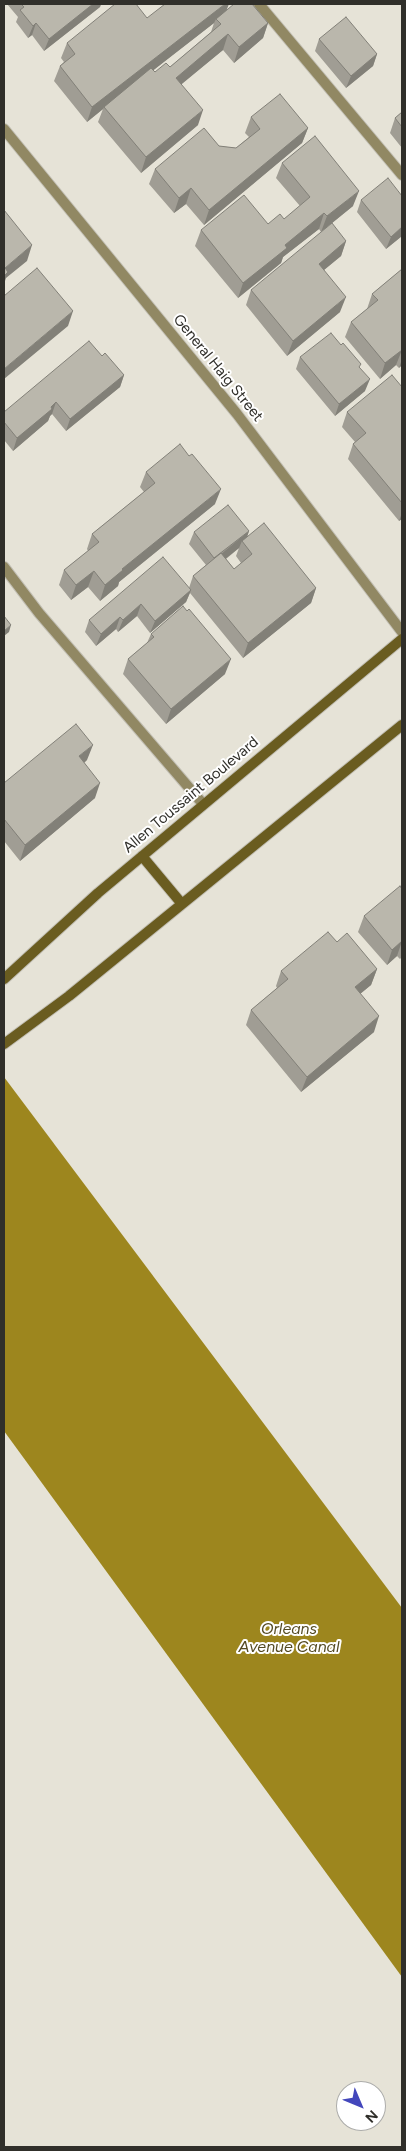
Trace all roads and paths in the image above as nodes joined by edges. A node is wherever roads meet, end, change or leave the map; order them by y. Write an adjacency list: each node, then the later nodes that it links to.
1 (259, 4): 3 (street)
2 (4, 129): 5 (street, General Haig Street)
3 (402, 175)
4 (4, 567): 8 (street)
5 (402, 632)
6 (402, 639): 8 (main road, Allen Toussaint Boulevard)
7 (402, 725): 10 (main road)
8 (204, 804): 9 (main road, Allen Toussaint Boulevard)
9 (142, 856): 10 (main road); 11 (main road, Allen Toussaint Boulevard)
10 (182, 904): 12 (main road)
11 (4, 979)
12 (4, 1044)

